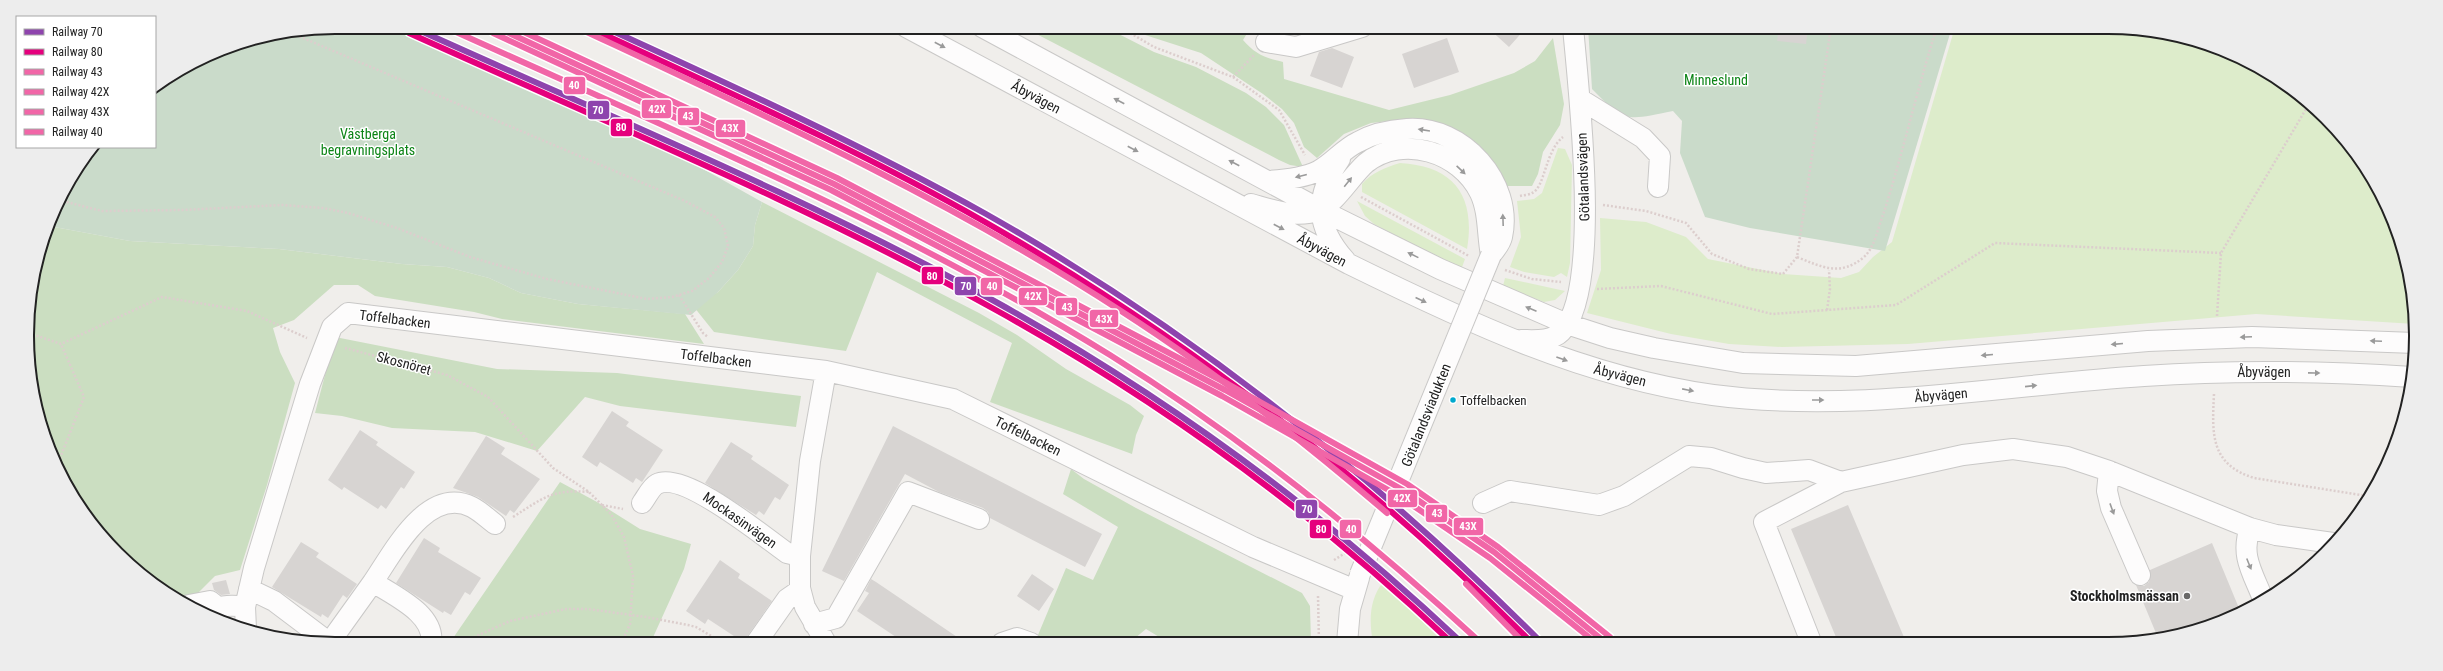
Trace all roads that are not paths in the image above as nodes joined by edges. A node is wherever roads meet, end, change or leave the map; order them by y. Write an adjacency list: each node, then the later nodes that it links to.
1 (919, 34): 10 (street, Åbyvägen, one-way to 10)
2 (995, 34): 8 (street, one-way to 2)
3 (1339, 34): 5 (street)
4 (1574, 34): 6 (street, Götalandsvägen)
5 (1266, 42)
6 (1580, 99): 9 (street); 14 (street, Götalandsvägen)
7 (1346, 150): 8 (street, Götalandsviadukten, one-way to 8); 11 (street); 12 (street, Götalandsviadukten, one-way to 7)
8 (1268, 181): 11 (street)
9 (1658, 187)
10 (1220, 196): 11 (street); 13 (street, Åbyvägen, one-way to 13)
11 (1321, 210): 12 (street, one-way to 12); 13 (street); 14 (street, one-way to 11)
12 (1491, 255): 30 (street, Götalandsviadukten, bridge)
13 (1349, 264): 15 (street, Åbyvägen, one-way to 15)
14 (1567, 324): 15 (street); 16 (street, one-way to 14)
15 (1513, 340): 18 (street, Åbyvägen, one-way to 18)
16 (2409, 343)
17 (826, 370): 27 (street); 30 (street, Toffelbacken); 33 (street, Toffelbacken)
18 (2406, 377)
19 (2109, 471): 20 (street); 25 (street); 28 (street, one-way to 28)
20 (1841, 482): 21 (street); 45 (street)
21 (1483, 503)
22 (635, 507): 27 (street, Mockasinvägen)
23 (979, 519): 38 (street)
24 (495, 524): 29 (street)
25 (2250, 528): 26 (street); 32 (street, one-way to 32)
26 (2327, 542)
27 (800, 556): 31 (street)
28 (2140, 575)
29 (373, 582): 40 (street); 41 (street)
30 (1357, 582): 44 (street)
31 (800, 590): 38 (street); 42 (street)
32 (2261, 595)
33 (247, 598): 36 (street); 37 (street, Toffelbacken); 39 (street)
34 (197, 603): 35 (street)
35 (213, 611)
36 (214, 611)
37 (246, 623)
38 (814, 624): 43 (street)
39 (321, 636)
40 (334, 637)
41 (431, 637)
42 (760, 637)
43 (822, 637)
44 (1347, 637)
45 (1809, 637)

